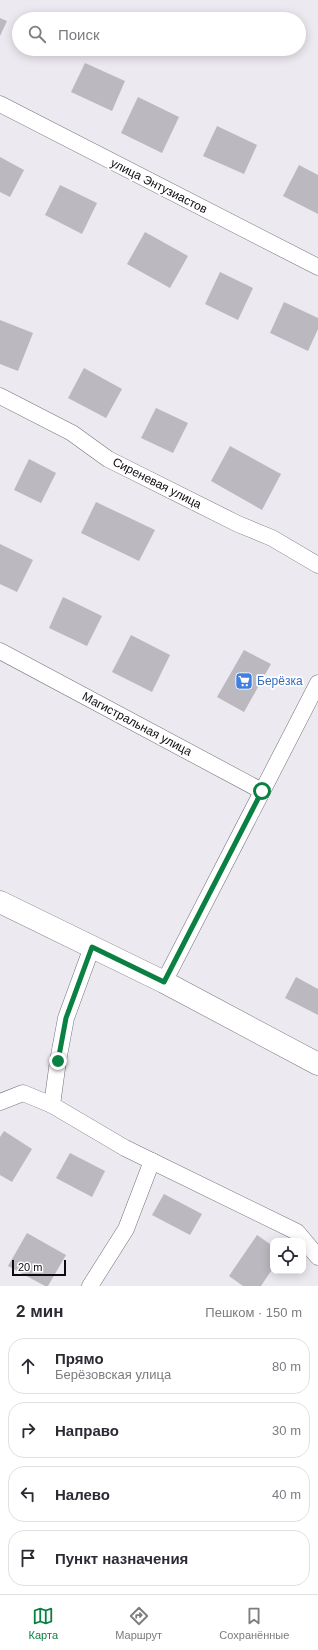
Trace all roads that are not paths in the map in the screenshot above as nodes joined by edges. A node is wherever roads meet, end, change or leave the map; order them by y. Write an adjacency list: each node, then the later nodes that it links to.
1 (0, 104): 2 (street, улица Энтузиастов)
2 (318, 267)
3 (0, 396): 4 (street, Сиреневая улица)
4 (318, 565)
5 (6, 654): 7 (street, Магистральная улица)
6 (318, 683): 7 (street)
7 (262, 791): 10 (street)
8 (0, 902): 9 (main road)
9 (92, 947): 10 (main road); 13 (street)
10 (164, 982): 11 (main road)
11 (318, 1064)
12 (0, 1102): 13 (street)
13 (52, 1105): 14 (street)
14 (152, 1161): 15 (street); 16 (street)
15 (318, 1257)
16 (90, 1286)

